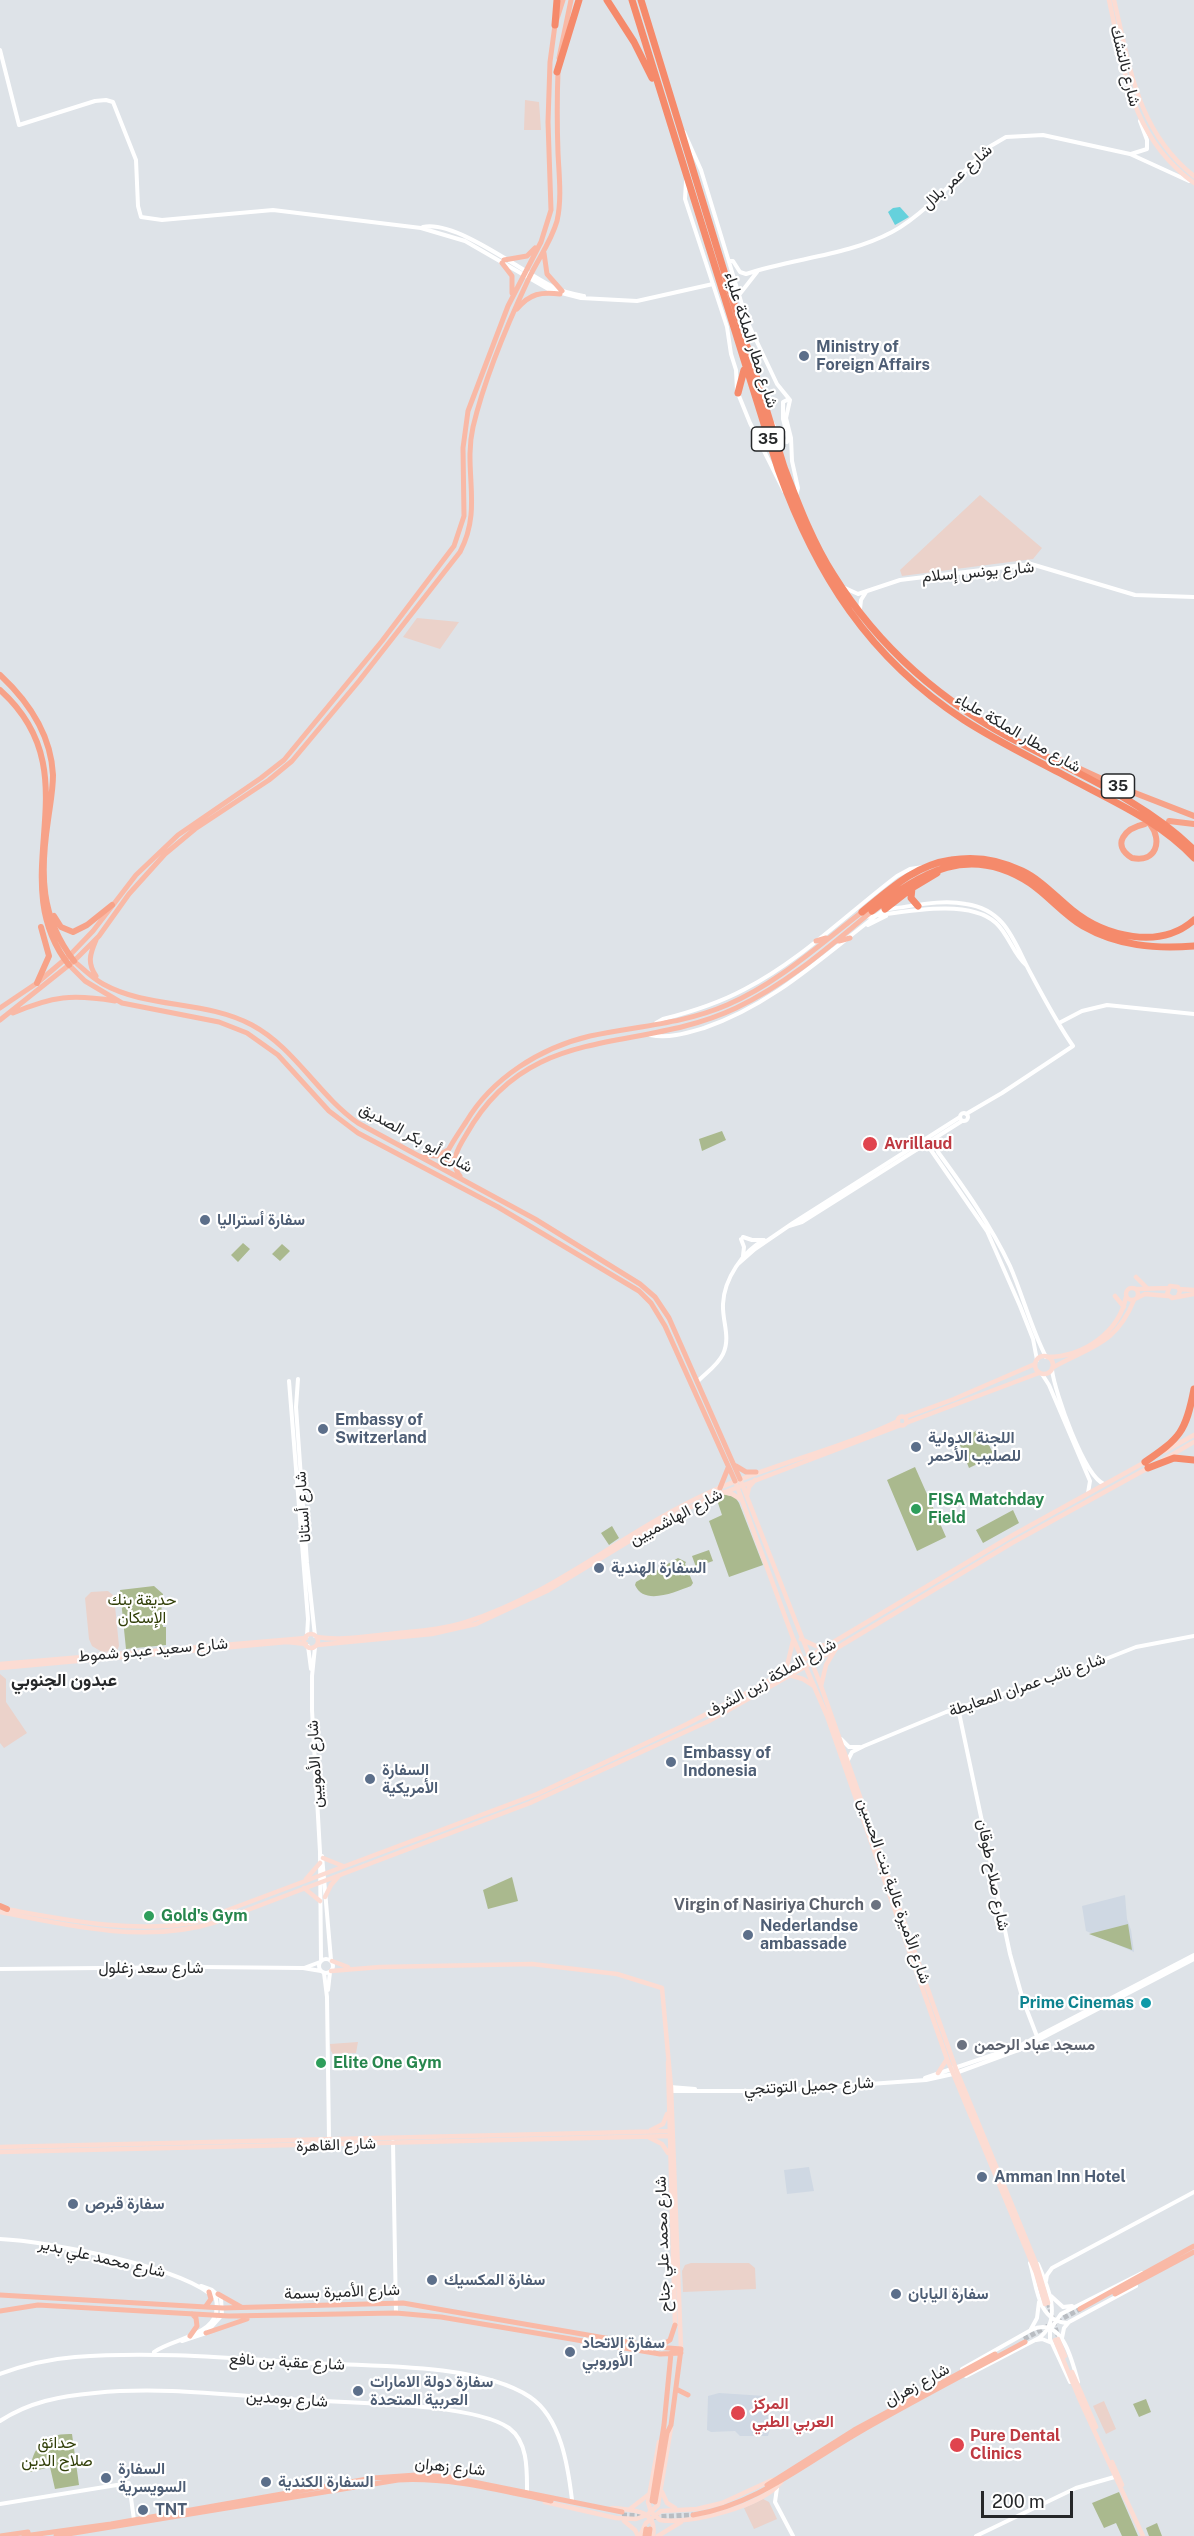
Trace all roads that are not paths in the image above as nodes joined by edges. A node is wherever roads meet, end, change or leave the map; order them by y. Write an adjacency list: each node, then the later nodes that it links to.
1 (557, 0): 10 (highway)
2 (563, 0): 10 (main road)
3 (571, 0): 12 (main road)
4 (579, 0): 12 (highway)
5 (607, 0): 13 (highway)
6 (632, 0): 13 (highway, شارع مطار الملكة علياء / 35)
7 (642, 0): 15 (highway, شارع مطار الملكة علياء / 35)
8 (1109, 0): 14 (main road, شارع نالتشك)
9 (1114, 0): 17 (main road, شارع نالتشك)
10 (555, 25): 19 (main road)
11 (0, 51): 21 (street)
12 (557, 72): 20 (main road)
13 (664, 102): 23 (highway, شارع مطار الملكة علياء / 35)
14 (1140, 119): 16 (street); 18 (main road, شارع نالتشك)
15 (678, 121): 22 (street); 33 (highway, شارع مطار الملكة علياء / 35)
16 (1130, 154): 18 (street, شارع عمر بلال); 24 (street, شارع عمر بلال)
17 (1194, 176)
18 (1193, 183)
19 (540, 242): 21 (main road); 25 (main road)
20 (544, 251): 25 (main road); 27 (main road)
21 (503, 261): 25 (street); 29 (main road)
22 (729, 261): 24 (street, شارع عمر بلال); 28 (street)
23 (709, 263): 26 (street); 31 (highway, شارع مطار الملكة علياء / 35)
24 (760, 270): 28 (street)
25 (527, 276): 27 (street); 29 (main road); 30 (main road)
26 (713, 284): 27 (street); 31 (street)
27 (561, 292): 30 (main road)
28 (739, 295): 32 (street)
29 (508, 306): 57 (main road)
30 (513, 315): 66 (main road)
31 (730, 326): 34 (highway, شارع مطار الملكة علياء / 35); 35 (street)
32 (751, 330): 33 (highway); 36 (street)
33 (743, 333): 37 (highway, شارع مطار الملكة علياء / 35)
34 (745, 367): 35 (highway); 38 (highway, شارع مطار الملكة علياء / 35)
35 (738, 393): 38 (street)
36 (789, 399): 37 (street); 38 (street)
37 (770, 421): 38 (highway, شارع مطار الملكة علياء / 35)
38 (792, 498): 39 (highway, شارع مطار الملكة علياء / 35); 48 (highway, شارع مطار الملكة علياء / 35)
39 (839, 583): 40 (street); 42 (highway, شارع مطار الملكة علياء / 35)
40 (867, 591): 41 (street, شارع يونس إسلام); 42 (street)
41 (1194, 597)
42 (860, 612): 45 (highway, شارع مطار الملكة علياء / 35)
43 (0, 675): 59 (highway, شارع أبو بكر الصديق)
44 (0, 690): 51 (highway)
45 (1044, 755): 46 (highway, 35); 50 (highway, شارع مطار الملكة علياء / 35)
46 (1194, 816)
47 (1169, 821): 49 (highway)
48 (1146, 822): 48 (highway); 50 (highway, شارع مطار الملكة علياء / 35)
49 (1194, 824)
50 (1193, 851)
51 (34, 862)
52 (925, 867): 54 (highway); 62 (highway); 69 (street)
53 (941, 869): 54 (highway); 55 (highway); 61 (highway)
54 (1023, 876): 64 (highway); 70 (highway)
55 (912, 888): 58 (highway); 60 (highway)
56 (34, 894): 63 (highway, شارع أبو بكر الصديق)
57 (112, 905): 59 (highway); 71 (main road)
58 (918, 906): 60 (street); 72 (street)
59 (47, 907): 71 (highway, شارع أبو بكر الصديق)
60 (886, 912): 61 (street); 65 (street); 72 (street)
61 (874, 913): 62 (main road); 65 (street)
62 (863, 914): 68 (main road); 68 (main road)
63 (40, 918): 71 (highway, شارع أبو بكر الصديق); 73 (highway)
64 (1194, 920)
65 (860, 930): 67 (street)
66 (99, 936): 71 (main road); 74 (main road)
67 (850, 938): 68 (main road); 78 (street)
68 (833, 939): 69 (main road); 75 (main road); 83 (main road)
69 (816, 941): 83 (street)
70 (1192, 948)
71 (69, 961): 73 (main road); 74 (main road, شارع أبو بكر الصديق); 76 (main road, شارع أبو بكر الصديق); 80 (main road)
72 (1026, 966): 82 (street)
73 (37, 983): 77 (main road)
74 (103, 984): 90 (main road, شارع أبو بكر الصديق)
75 (751, 1001): 78 (main road); 84 (main road)
76 (122, 1003): 80 (main road); 118 (main road, شارع أبو بكر الصديق)
77 (0, 1008)
78 (745, 1011): 84 (street)
79 (1194, 1014): 82 (street)
80 (6, 1016): 81 (main road)
81 (0, 1020)
82 (1059, 1023): 85 (street)
83 (650, 1027): 88 (main road)
84 (646, 1034): 89 (main road)
85 (961, 1119): 86 (street); 92 (street)
86 (937, 1137): 87 (street); 93 (street)
87 (926, 1143): 92 (street); 93 (street)
88 (451, 1146): 89 (main road); 90 (main road)
89 (458, 1149): 91 (main road)
90 (417, 1154): 91 (main road, شارع أبو بكر الصديق)
91 (466, 1181): 116 (main road, شارع أبو بكر الصديق)
92 (789, 1226): 94 (street)
93 (991, 1234): 110 (street); 111 (street)
94 (772, 1237): 95 (street); 97 (street)
95 (766, 1239): 96 (street); 96 (street)
96 (742, 1257): 97 (street)
97 (738, 1264): 116 (street)
98 (1136, 1277): 102 (main road)
99 (1168, 1288): 100 (main road); 102 (main road); 105 (main road)
100 (1179, 1288): 103 (main road); 106 (main road)
101 (1136, 1289): 102 (main road); 107 (main road); 108 (main road)
102 (1148, 1289)
103 (1194, 1292): 106 (main road)
104 (1115, 1296): 109 (main road)
105 (1168, 1296): 106 (main road); 108 (main road)
106 (1178, 1296)
107 (1126, 1297): 108 (main road); 109 (main road)
108 (1136, 1299): 112 (main road)
109 (1124, 1309): 110 (main road)
110 (1047, 1357): 111 (main road, شارع الهاشميين); 112 (main road)
111 (1036, 1362): 113 (main road); 119 (main road, شارع الهاشميين)
112 (1052, 1369): 113 (main road, شارع الهاشميين); 126 (street)
113 (1040, 1373): 119 (main road, شارع الهاشميين); 126 (street)
114 (298, 1379): 133 (street, شارع أستانا)
115 (289, 1381): 134 (street, شارع أستانا)
116 (698, 1381): 118 (main road, شارع أبو بكر الصديق)
117 (1194, 1389): 123 (highway)
118 (705, 1407): 124 (main road, شارع أبو بكر الصديق)
119 (902, 1421): 125 (main road, شارع الهاشميين)
120 (1194, 1435): 123 (main road, شارع الملكة زين الشرف)
121 (1194, 1442): 123 (main road, شارع الملكة زين الشرف)
122 (1194, 1460): 123 (highway)
123 (1147, 1465): 128 (main road, شارع الملكة زين الشرف); 140 (main road, شارع الملكة زين الشرف)
124 (731, 1466): 125 (main road); 127 (main road, شارع أبو بكر الصديق); 129 (main road)
125 (757, 1475): 127 (main road, شارع الهاشميين); 131 (main road)
126 (1092, 1480): 128 (street); 130 (street)
127 (738, 1483): 129 (main road, شارع الهاشميين); 131 (main road, شارع الأميرة عالية بنت الحسين)
128 (1104, 1484): 130 (main road, شارع الملكة زين الشرف)
129 (722, 1490): 131 (main road); 133 (main road, شارع الهاشميين); 139 (main road, شارع الهاشميين)
130 (1088, 1493): 136 (main road, شارع الملكة زين الشرف)
131 (744, 1498): 135 (main road, شارع الأميرة عالية بنت الحسين); 137 (main road, شارع الأميرة عالية بنت الحسين)
132 (1194, 1635): 146 (street, شارع نائب عمران المعايطة)
133 (316, 1636): 134 (main road, شارع الهاشميين); 139 (main road)
134 (306, 1637): 138 (main road); 142 (main road, شارع سعيد عبدو شموط)
135 (794, 1638): 141 (main road, شارع الأميرة عالية بنت الحسين); 143 (main road)
136 (842, 1638): 137 (main road); 141 (main road, شارع الملكة زين الشرف)
137 (801, 1639): 141 (main road, شارع الأميرة عالية بنت الحسين)
138 (307, 1645): 139 (main road, شارع الهاشميين); 142 (main road, شارع سعيد عبدو شموط); 144 (street, شارع الأمويين)
139 (316, 1646): 144 (street, شارع الأمويين)
140 (836, 1648): 141 (main road, شارع الملكة زين الشرف); 145 (main road)
141 (807, 1661): 143 (main road, شارع الملكة زين الشرف); 145 (main road, شارع الأميرة عالية بنت الحسين)
142 (0, 1666)
143 (788, 1672): 145 (main road); 152 (main road, شارع الملكة زين الشرف); 154 (main road, شارع الملكة زين الشرف)
144 (312, 1676): 151 (street, شارع الأمويين)
145 (818, 1686): 147 (main road, شارع الأميرة عالية بنت الحسين); 150 (main road, شارع الأميرة عالية بنت الحسين)
146 (958, 1707): 148 (street, شارع نائب عمران المعايطة); 171 (street, شارع صلاح طوقان)
147 (839, 1737): 148 (street); 149 (main road, شارع الأميرة عالية بنت الحسين)
148 (864, 1746): 149 (street, شارع نائب عمران المعايطة)
149 (848, 1761): 150 (main road, شارع الأميرة عالية بنت الحسين)
150 (859, 1800): 172 (main road, شارع الأميرة عالية بنت الحسين); 173 (main road, شارع الأميرة عالية بنت الحسين)
151 (321, 1858): 152 (main road); 153 (street, شارع الأمويين); 155 (street, شارع الأمويين); 156 (main road)
152 (343, 1866): 153 (main road, شارع الملكة زين الشرف)
153 (325, 1873): 155 (main road, شارع الملكة زين الشرف)
154 (345, 1873): 155 (main road, شارع الملكة زين الشرف); 158 (main road)
155 (321, 1879): 156 (main road); 157 (main road); 158 (street, شارع الأمويين); 159 (street, شارع الأمويين)
156 (304, 1882): 160 (main road)
157 (304, 1888): 159 (main road); 161 (main road)
158 (326, 1897): 163 (street, شارع الأمويين)
159 (320, 1902): 164 (street, شارع الأمويين)
160 (2, 1908)
161 (0, 1912)
162 (1194, 1957): 171 (street)
163 (331, 1960): 164 (street, شارع سعد زغلول); 166 (main road); 168 (street, شارع الأمويين)
164 (321, 1961): 165 (street, شارع سعد زغلول); 169 (street, شارع الأمويين)
165 (303, 1968): 167 (street, شارع سعد زغلول); 169 (street, شارع سعد زغلول)
166 (351, 1968): 168 (main road); 176 (main road, شارع محمد علي جناح)
167 (0, 1969)
168 (331, 1971): 169 (street, شارع سعد زغلول); 170 (street, شارع الأمويين)
169 (322, 1972): 170 (street, شارع الأمويين)
170 (327, 1997): 180 (street)
171 (1037, 2037): 173 (street)
172 (947, 2059): 173 (main road, شارع الأميرة عالية بنت الحسين); 174 (main road)
173 (954, 2071): 174 (street, شارع جميل التوتنجي); 175 (street, شارع جميل التوتنجي); 186 (main road, شارع الأميرة عالية بنت الحسين)
174 (938, 2073): 175 (street, شارع جميل التوتنجي)
175 (922, 2080): 176 (street, شارع جميل التوتنجي)
176 (670, 2089): 177 (main road, شارع محمد علي جناح); 179 (main road, شارع محمد علي جناح)
177 (668, 2111): 178 (main road); 179 (main road, شارع محمد علي جناح)
178 (648, 2134): 179 (main road, شارع القاهرة); 181 (main road, شارع القاهرة); 183 (main road)
179 (671, 2134): 183 (main road, شارع محمد علي جناح); 223 (main road, شارع محمد علي جناح)
180 (329, 2139): 181 (main road, شارع القاهرة); 182 (main road, شارع القاهرة)
181 (393, 2141): 182 (main road, شارع القاهرة); 197 (street)
182 (0, 2149)
183 (670, 2161): 211 (main road, شارع محمد علي جناح)
184 (1194, 2192): 190 (street)
185 (0, 2239): 191 (street, شارع محمد علي بدير)
186 (1026, 2245): 190 (street); 196 (street); 198 (main road, شارع الأميرة عالية بنت الحسين)
187 (1194, 2246): 202 (main road)
188 (1194, 2252): 189 (main road)
189 (1154, 2274): 202 (main road); 210 (street)
190 (1046, 2282): 193 (street)
191 (201, 2286): 192 (street, شارع محمد علي بدير); 194 (street, شارع محمد علي بدير)
192 (209, 2292): 199 (main road); 200 (street, شارع محمد علي بدير)
193 (1048, 2292): 202 (street); 208 (street)
194 (218, 2294): 200 (street); 201 (main road)
195 (0, 2295): 199 (main road, شارع الأميرة بسمة)
196 (1039, 2298): 208 (street); 213 (street)
197 (397, 2303): 201 (main road, شارع الأميرة بسمة); 204 (street); 220 (main road, شارع الأميرة بسمة)
198 (1047, 2303)
199 (206, 2306): 200 (main road, شارع الأميرة بسمة)
200 (220, 2307): 201 (main road, شارع الأميرة بسمة); 206 (street)
201 (243, 2308)
202 (1080, 2309): 209 (street)
203 (0, 2311): 205 (main road, شارع الأميرة بسمة)
204 (396, 2313): 207 (main road, شارع الأميرة بسمة); 225 (main road, شارع الأميرة بسمة)
205 (192, 2314): 206 (main road, شارع الأميرة بسمة); 215 (main road)
206 (219, 2315): 207 (main road, شارع الأميرة بسمة); 214 (street); 215 (street)
207 (258, 2316): 214 (main road)
208 (1051, 2318): 209 (street); 212 (street)
209 (1056, 2321): 210 (street); 212 (street)
210 (1069, 2322): 216 (street)
211 (675, 2325): 220 (main road); 222 (main road, شارع محمد علي جناح)
212 (1050, 2327): 213 (street); 216 (street); 216 (street); 219 (street)
213 (1031, 2330): 228 (street)
214 (206, 2333): 217 (street)
215 (190, 2336): 217 (street)
216 (1057, 2340): 219 (street); 233 (main road)
217 (178, 2341): 221 (street)
218 (1024, 2341): 228 (main road, شارع زهران)
219 (1033, 2341): 228 (street)
220 (657, 2347): 222 (main road, شارع الأميرة بسمة)
221 (157, 2351): 224 (street, شارع عقبة بن نافع); 224 (street); 240 (street, شارع عقبة بن نافع)
222 (672, 2351): 223 (main road, شارع الأميرة بسمة); 225 (main road, شارع الأميرة بسمة); 226 (main road, شارع محمد علي جناح)
223 (681, 2351): 229 (main road, شارع محمد علي جناح)
224 (144, 2353): 227 (street, شارع عقبة بن نافع)
225 (660, 2354): 226 (main road)
226 (669, 2371): 232 (main road, شارع محمد علي جناح)
227 (0, 2374)
228 (959, 2375): 234 (main road, شارع زهران)
229 (676, 2389): 230 (main road); 232 (main road, شارع محمد علي جناح)
230 (688, 2395)
231 (0, 2421): 237 (street, شارع بومدين)
232 (668, 2425): 236 (main road, شارع محمد علي جناح); 238 (main road, شارع محمد علي جناح); 241 (main road, شارع محمد علي جناح)
233 (1116, 2474): 260 (street); 261 (main road)
234 (781, 2478): 235 (main road); 245 (main road); 246 (main road, شارع زهران)
235 (778, 2486): 239 (main road); 242 (street)
236 (661, 2490): 245 (main road); 248 (main road, شارع محمد علي جناح)
237 (530, 2493): 240 (main road); 247 (main road, شارع زهران); 249 (main road, شارع زهران); 255 (main road, شارع زهران)
238 (648, 2495): 244 (main road); 248 (main road, شارع محمد علي جناح)
239 (763, 2495): 242 (street); 250 (main road)
240 (572, 2500): 244 (main road)
241 (653, 2502)
242 (775, 2502): 259 (street)
243 (0, 2504): 249 (street)
244 (630, 2509): 248 (main road)
245 (682, 2510): 248 (main road)
246 (693, 2513)
247 (620, 2515): 248 (main road); 256 (main road)
248 (651, 2515): 250 (main road); 256 (main road); 257 (main road)
249 (134, 2520): 252 (main road, شارع زهران)
250 (686, 2520): 258 (main road)
251 (648, 2529): 256 (main road)
252 (45, 2533): 253 (main road); 254 (main road, شارع زهران)
253 (0, 2536)
254 (24, 2536)
255 (56, 2536)
256 (643, 2536)
257 (653, 2536)
258 (658, 2536)
259 (793, 2536)
260 (976, 2536)
261 (1143, 2536)

